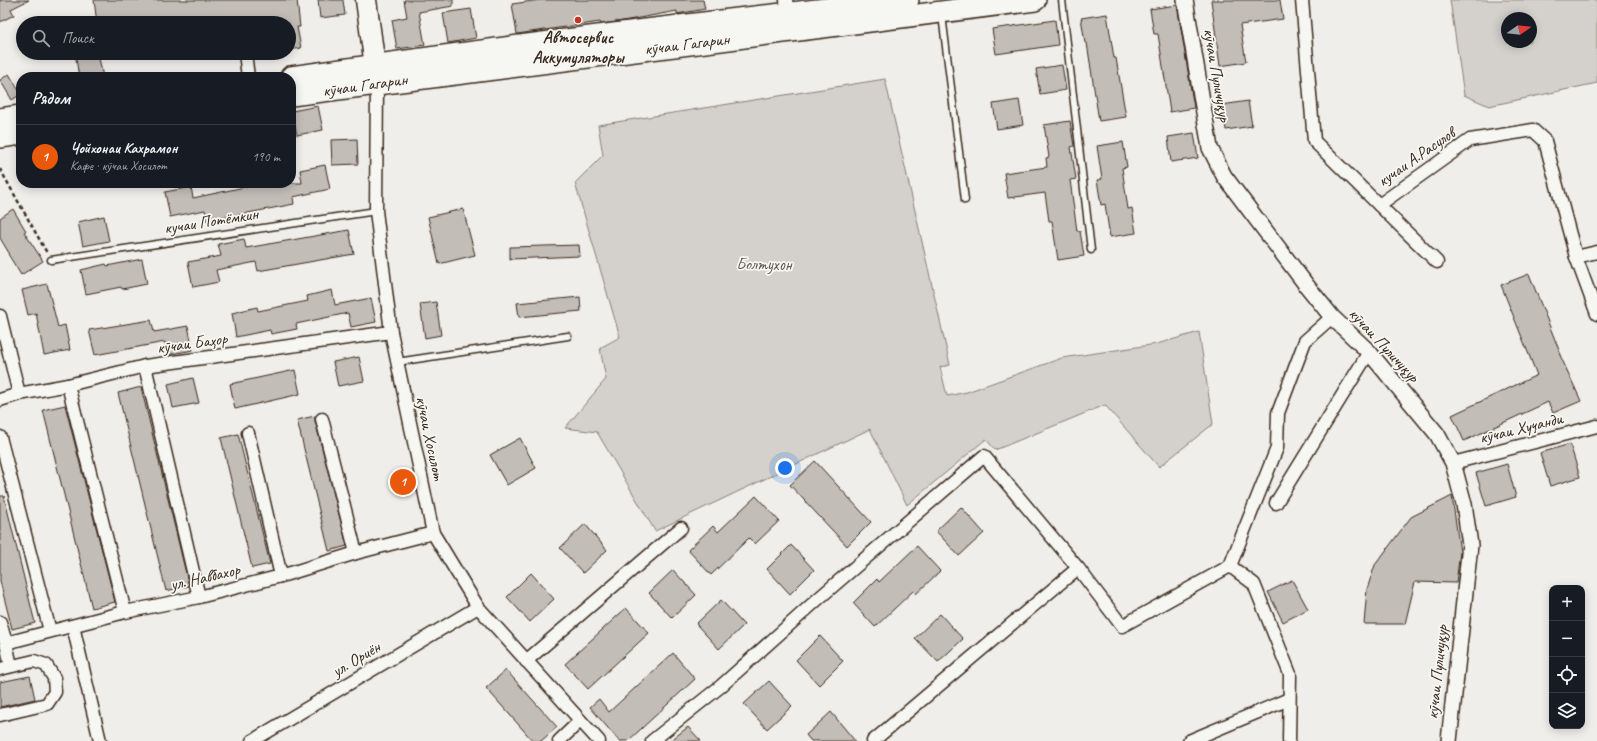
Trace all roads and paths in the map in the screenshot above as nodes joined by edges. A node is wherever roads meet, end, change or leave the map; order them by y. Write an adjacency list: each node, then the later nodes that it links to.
1 (366, 0): 12 (main road)
2 (376, 0): 12 (main road)
3 (908, 0): 8 (highway, кӯчаи Гагарин)
4 (1035, 0): 9 (highway, кӯчаи Гагарин)
5 (1062, 0): 21 (lane)
6 (1185, 0): 28 (street, кӯчаи Пуличуқур)
7 (1302, 0): 19 (street, кучаи А.Расулов)
8 (787, 6): 12 (highway, кӯчаи Гагарин)
9 (942, 12): 12 (highway, кӯчаи Гагарин); 18 (lane)
10 (246, 60): 11 (street)
11 (247, 72)
12 (381, 74): 13 (highway, кӯчаи Гагарин); 14 (highway, кӯчаи Гагарин); 20 (street, кӯчаи Хосилот)
13 (296, 77)
14 (296, 95)
15 (5, 120): 16 (highway)
16 (16, 130)
17 (0, 169): 24 (path)
18 (965, 200)
19 (1379, 205): 23 (street, кучаи А.Расулов); 25 (street)
20 (376, 211): 24 (lane, кучаи Потёмкин); 29 (street, кӯчаи Хосилот)
21 (1091, 250)
22 (1597, 252): 23 (street)
23 (1576, 257): 26 (street, кучаи А.Расулов)
24 (51, 260)
25 (1437, 262)
26 (1597, 314)
27 (0, 316): 35 (street)
28 (1332, 317): 31 (street, кӯчаи Пуличуқур); 46 (street)
29 (391, 332): 32 (street, кӯчаи Хосилот); 33 (street, кӯчаи Баҳор)
30 (568, 336): 32 (lane)
31 (1369, 352): 41 (street, кӯчаи Пуличуқур); 42 (street)
32 (397, 362): 44 (street, кӯчаи Хосилот)
33 (146, 366): 34 (street, кӯчаи Баҳор); 49 (street)
34 (68, 385): 35 (street, кӯчаи Баҳор); 51 (street)
35 (19, 394): 36 (street, кӯчаи Баҳор)
36 (0, 400)
37 (322, 419): 45 (street)
38 (1597, 426): 41 (street, кӯчаи Хуҷанди)
39 (248, 433): 48 (street)
40 (0, 437): 54 (street)
41 (1453, 463): 69 (street, кӯчаи Пуличуқур)
42 (1276, 503)
43 (681, 528): 56 (street)
44 (433, 533): 45 (street, ул. Навбахор); 50 (street, кӯчаи Хосилот)
45 (356, 553): 48 (street, ул. Навбахор)
46 (1230, 566): 47 (street); 58 (street)
47 (1078, 568): 65 (street); 66 (street)
48 (280, 576): 49 (street, ул. Навбахор)
49 (199, 597): 51 (street, ул. Навбахор)
50 (478, 607): 56 (street, кӯчаи Хосилот); 62 (street, ул. Ориён)
51 (125, 612): 53 (street, ул. Навбахор)
52 (0, 622): 55 (street)
53 (73, 626): 54 (street, ул. Навбахор); 61 (street)
54 (50, 632): 55 (street, ул. Навбахор)
55 (6, 643): 57 (street)
56 (526, 661): 60 (street, кӯчаи Хосилот)
57 (6, 668): 59 (street)
58 (1289, 700): 67 (street); 68 (street)
59 (0, 715)
60 (580, 721): 63 (street); 64 (street, кӯчаи Хосилот)
61 (100, 741)
62 (252, 741)
63 (559, 741)
64 (599, 741)
65 (652, 741)
66 (873, 741)
67 (1189, 741)
68 (1289, 741)
69 (1449, 741)

